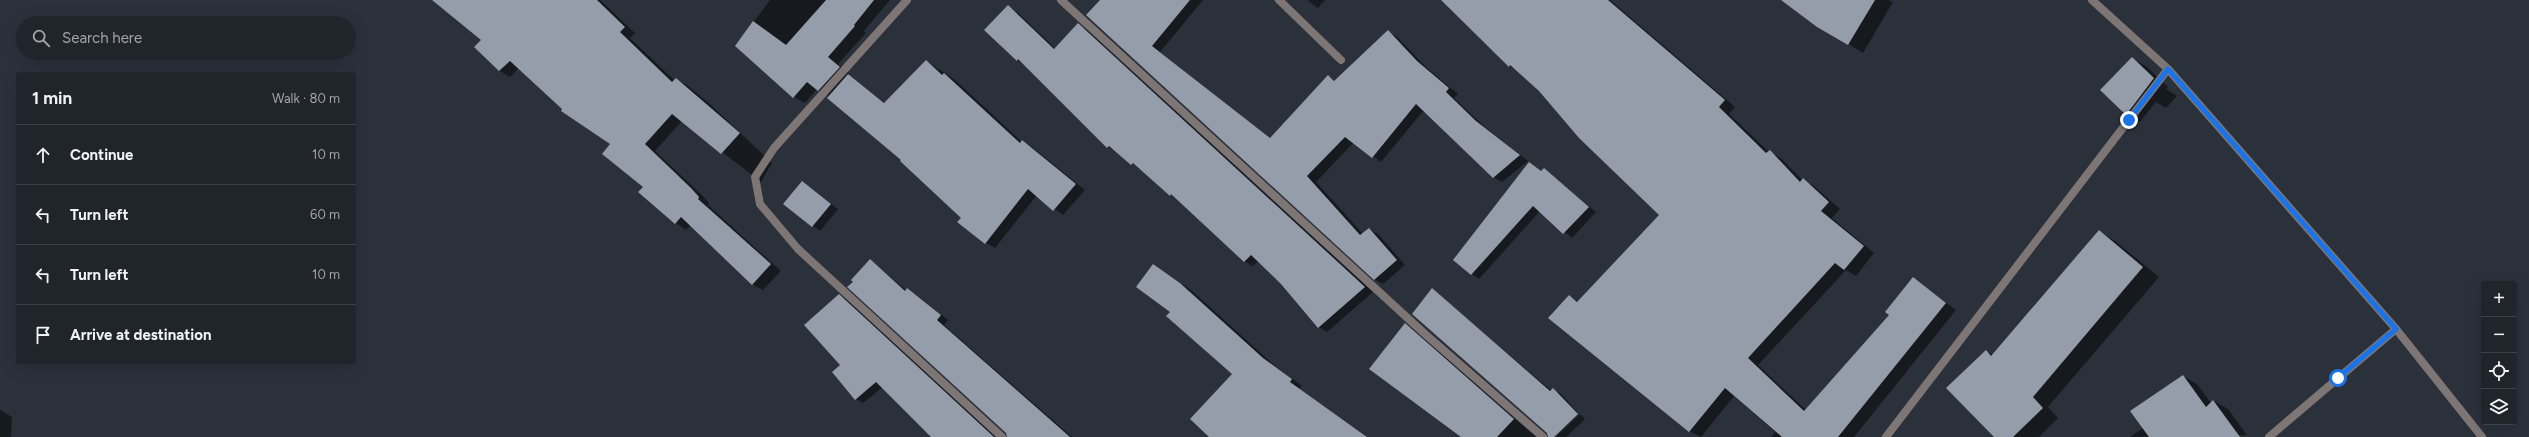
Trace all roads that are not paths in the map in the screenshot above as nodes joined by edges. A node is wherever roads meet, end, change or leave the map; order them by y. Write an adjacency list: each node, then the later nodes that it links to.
1 (906, 0): 8 (street)
2 (1062, 0): 9 (street)
3 (1279, 0): 5 (street)
4 (2092, 0): 6 (street)
5 (1341, 60)
6 (2168, 69): 7 (street); 10 (street)
7 (2396, 329): 11 (street); 12 (street)
8 (1002, 437)
9 (1543, 437)
10 (1886, 437)
11 (2269, 437)
12 (2482, 437)

